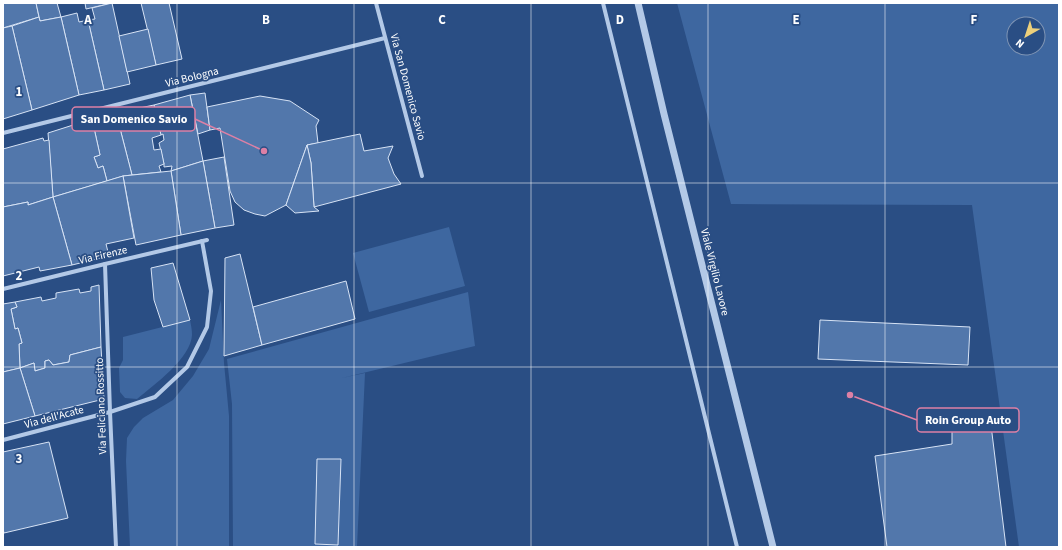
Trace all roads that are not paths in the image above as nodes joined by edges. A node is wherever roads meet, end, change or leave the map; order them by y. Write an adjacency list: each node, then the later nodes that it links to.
1 (376, 3): 4 (street, Via San Domenico Savio)
2 (603, 3): 14 (street)
3 (638, 3): 15 (street, Viale Virgilio Lavore)
4 (385, 38): 5 (street, Via Bologna); 6 (street, Via San Domenico Savio)
5 (3, 133)
6 (422, 176)
7 (208, 240): 8 (street, Via Firenze)
8 (202, 241): 9 (street, Via Firenze); 11 (street, Via dell'Acate)
9 (105, 264): 10 (street, Via Firenze); 11 (street, Via Feliciano Rossitto)
10 (3, 289)
11 (110, 412): 12 (street, Via dell'Acate); 13 (street, Via Feliciano Rossitto)
12 (3, 440)
13 (116, 547)
14 (737, 547)
15 (773, 547)

